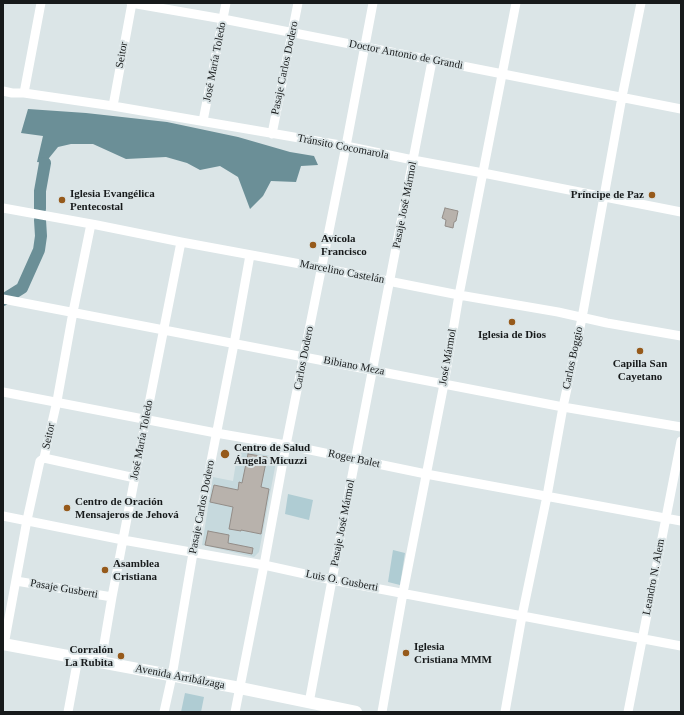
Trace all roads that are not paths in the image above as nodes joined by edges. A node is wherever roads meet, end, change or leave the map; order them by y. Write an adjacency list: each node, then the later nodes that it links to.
1 (41, 3): 14 (street)
2 (131, 3): 8 (street, Doctor Antonio de Grandi); 16 (street, Seitor)
3 (226, 3): 8 (street, José María Toledo)
4 (298, 3): 9 (street, Pasaje Carlos Dodero)
5 (373, 3): 10 (street, Carlos Dodero)
6 (516, 3): 12 (street, José Mármol)
7 (641, 3): 15 (street, Carlos Boggio)
8 (223, 20): 9 (street, Doctor Antonio de Grandi); 18 (street, José María Toledo)
9 (292, 33): 10 (street, Doctor Antonio de Grandi); 19 (street, Pasaje Carlos Dodero)
10 (365, 47): 11 (street, Doctor Antonio de Grandi); 20 (street, Carlos Dodero)
11 (432, 61): 12 (street, Doctor Antonio de Grandi); 21 (street, Pasaje José Mármol)
12 (502, 74): 15 (street, Doctor Antonio de Grandi); 22 (street, José Mármol)
13 (3, 91): 14 (street, Tránsito Cocomarola)
14 (24, 93): 16 (street, Tránsito Cocomarola)
15 (622, 97): 17 (street, Doctor Antonio de Grandi); 23 (street, Carlos Boggio)
16 (113, 106): 18 (street, Tránsito Cocomarola)
17 (681, 109)
18 (204, 121): 19 (street, Tránsito Cocomarola)
19 (272, 134): 20 (street, Tránsito Cocomarola)
20 (346, 146): 21 (street, Tránsito Cocomarola); 29 (street, Carlos Dodero)
21 (413, 160): 22 (street, Tránsito Cocomarola); 30 (street, Pasaje José Mármol)
22 (483, 173): 23 (street, Tránsito Cocomarola); 31 (street, José Mármol)
23 (604, 197): 25 (street, Tránsito Cocomarola); 34 (street, Carlos Boggio)
24 (3, 208): 26 (street, Marcelino Castelán)
25 (681, 212)
26 (91, 224): 27 (street, Marcelino Castelán); 33 (street, Seitor)
27 (181, 242): 28 (street, Marcelino Castelán); 35 (street, José María Toledo)
28 (250, 255): 29 (street, Marcelino Castelán); 37 (street, Pasaje Carlos Dodero)
29 (322, 268): 30 (street, Marcelino Castelán); 38 (street, Carlos Dodero)
30 (390, 281): 31 (street, Marcelino Castelán); 39 (street, Pasaje José Mármol)
31 (459, 295): 34 (street, Marcelino Castelán); 40 (street, José Mármol)
32 (3, 298): 33 (street, Bibiano Meza)
33 (73, 312): 35 (street, Bibiano Meza); 42 (street, Seitor)
34 (582, 318): 36 (street, Marcelino Castelán); 43 (street, Carlos Boggio)
35 (164, 330): 37 (street, Bibiano Meza); 44 (street, José María Toledo)
36 (681, 336)
37 (234, 344): 38 (street, Bibiano Meza); 46 (street, Pasaje Carlos Dodero)
38 (304, 357): 39 (street, Bibiano Meza); 48 (street, Carlos Dodero)
39 (373, 370): 40 (street, Bibiano Meza); 50 (street, Pasaje José Mármol)
40 (444, 384): 43 (street, Bibiano Meza); 51 (street, José Mármol)
41 (3, 392): 42 (street, Roger Balet)
42 (57, 401): 44 (street, Roger Balet); 49 (street, Seitor)
43 (563, 407): 45 (street, Bibiano Meza); 53 (street, Carlos Boggio)
44 (146, 419): 46 (street, Roger Balet); 52 (street, José María Toledo)
45 (681, 427)
46 (216, 433): 48 (street, Roger Balet); 59 (street, Pasaje Carlos Dodero)
47 (681, 441): 55 (street, Leandro N. Alem)
48 (286, 445): 50 (street, Roger Balet); 60 (street, Carlos Dodero)
49 (44, 458): 52 (street); 56 (street, Seitor)
50 (356, 460): 51 (street, Roger Balet); 61 (street, Pasaje José Mármol)
51 (426, 474): 53 (street, Roger Balet); 63 (street, José Mármol)
52 (135, 478): 58 (street, José María Toledo)
53 (547, 496): 55 (street, Roger Balet); 65 (street, Carlos Boggio)
54 (3, 516): 56 (street, Luis O. Gusberti)
55 (666, 519): 57 (street, Roger Balet); 66 (street, Leandro N. Alem)
56 (27, 520): 58 (street, Luis O. Gusberti); 62 (street, Seitor)
57 (681, 522)
58 (123, 540): 59 (street, Luis O. Gusberti); 64 (street, José María Toledo)
59 (193, 553): 60 (street, Luis O. Gusberti); 71 (street, Pasaje Carlos Dodero)
60 (264, 565): 61 (street, Luis O. Gusberti); 72 (street, Carlos Dodero)
61 (332, 580): 63 (street, Luis O. Gusberti); 73 (street, Pasaje José Mármol)
62 (16, 581): 64 (street, Pasaje Gusberti); 67 (street, Seitor)
63 (403, 594): 65 (street, Luis O. Gusberti); 78 (street, José Mármol)
64 (112, 597): 70 (street, José María Toledo)
65 (522, 616): 66 (street, Luis O. Gusberti); 79 (street, Carlos Boggio)
66 (642, 638): 68 (street, Luis O. Gusberti); 80 (street, Leandro N. Alem)
67 (3, 644): 69 (main road, Avenida Arribálzaga)
68 (681, 646)
69 (78, 658): 70 (main road, Avenida Arribálzaga); 74 (street)
70 (101, 662): 71 (main road, Avenida Arribálzaga)
71 (172, 676): 72 (main road, Avenida Arribálzaga); 75 (street, Pasaje Carlos Dodero)
72 (240, 688): 73 (main road, Avenida Arribálzaga); 76 (street, Carlos Dodero)
73 (310, 703): 77 (main road, Avenida Arribálzaga)
74 (68, 712)
75 (164, 712)
76 (235, 712)
77 (356, 712)
78 (382, 712)
79 (505, 712)
80 (628, 712)

